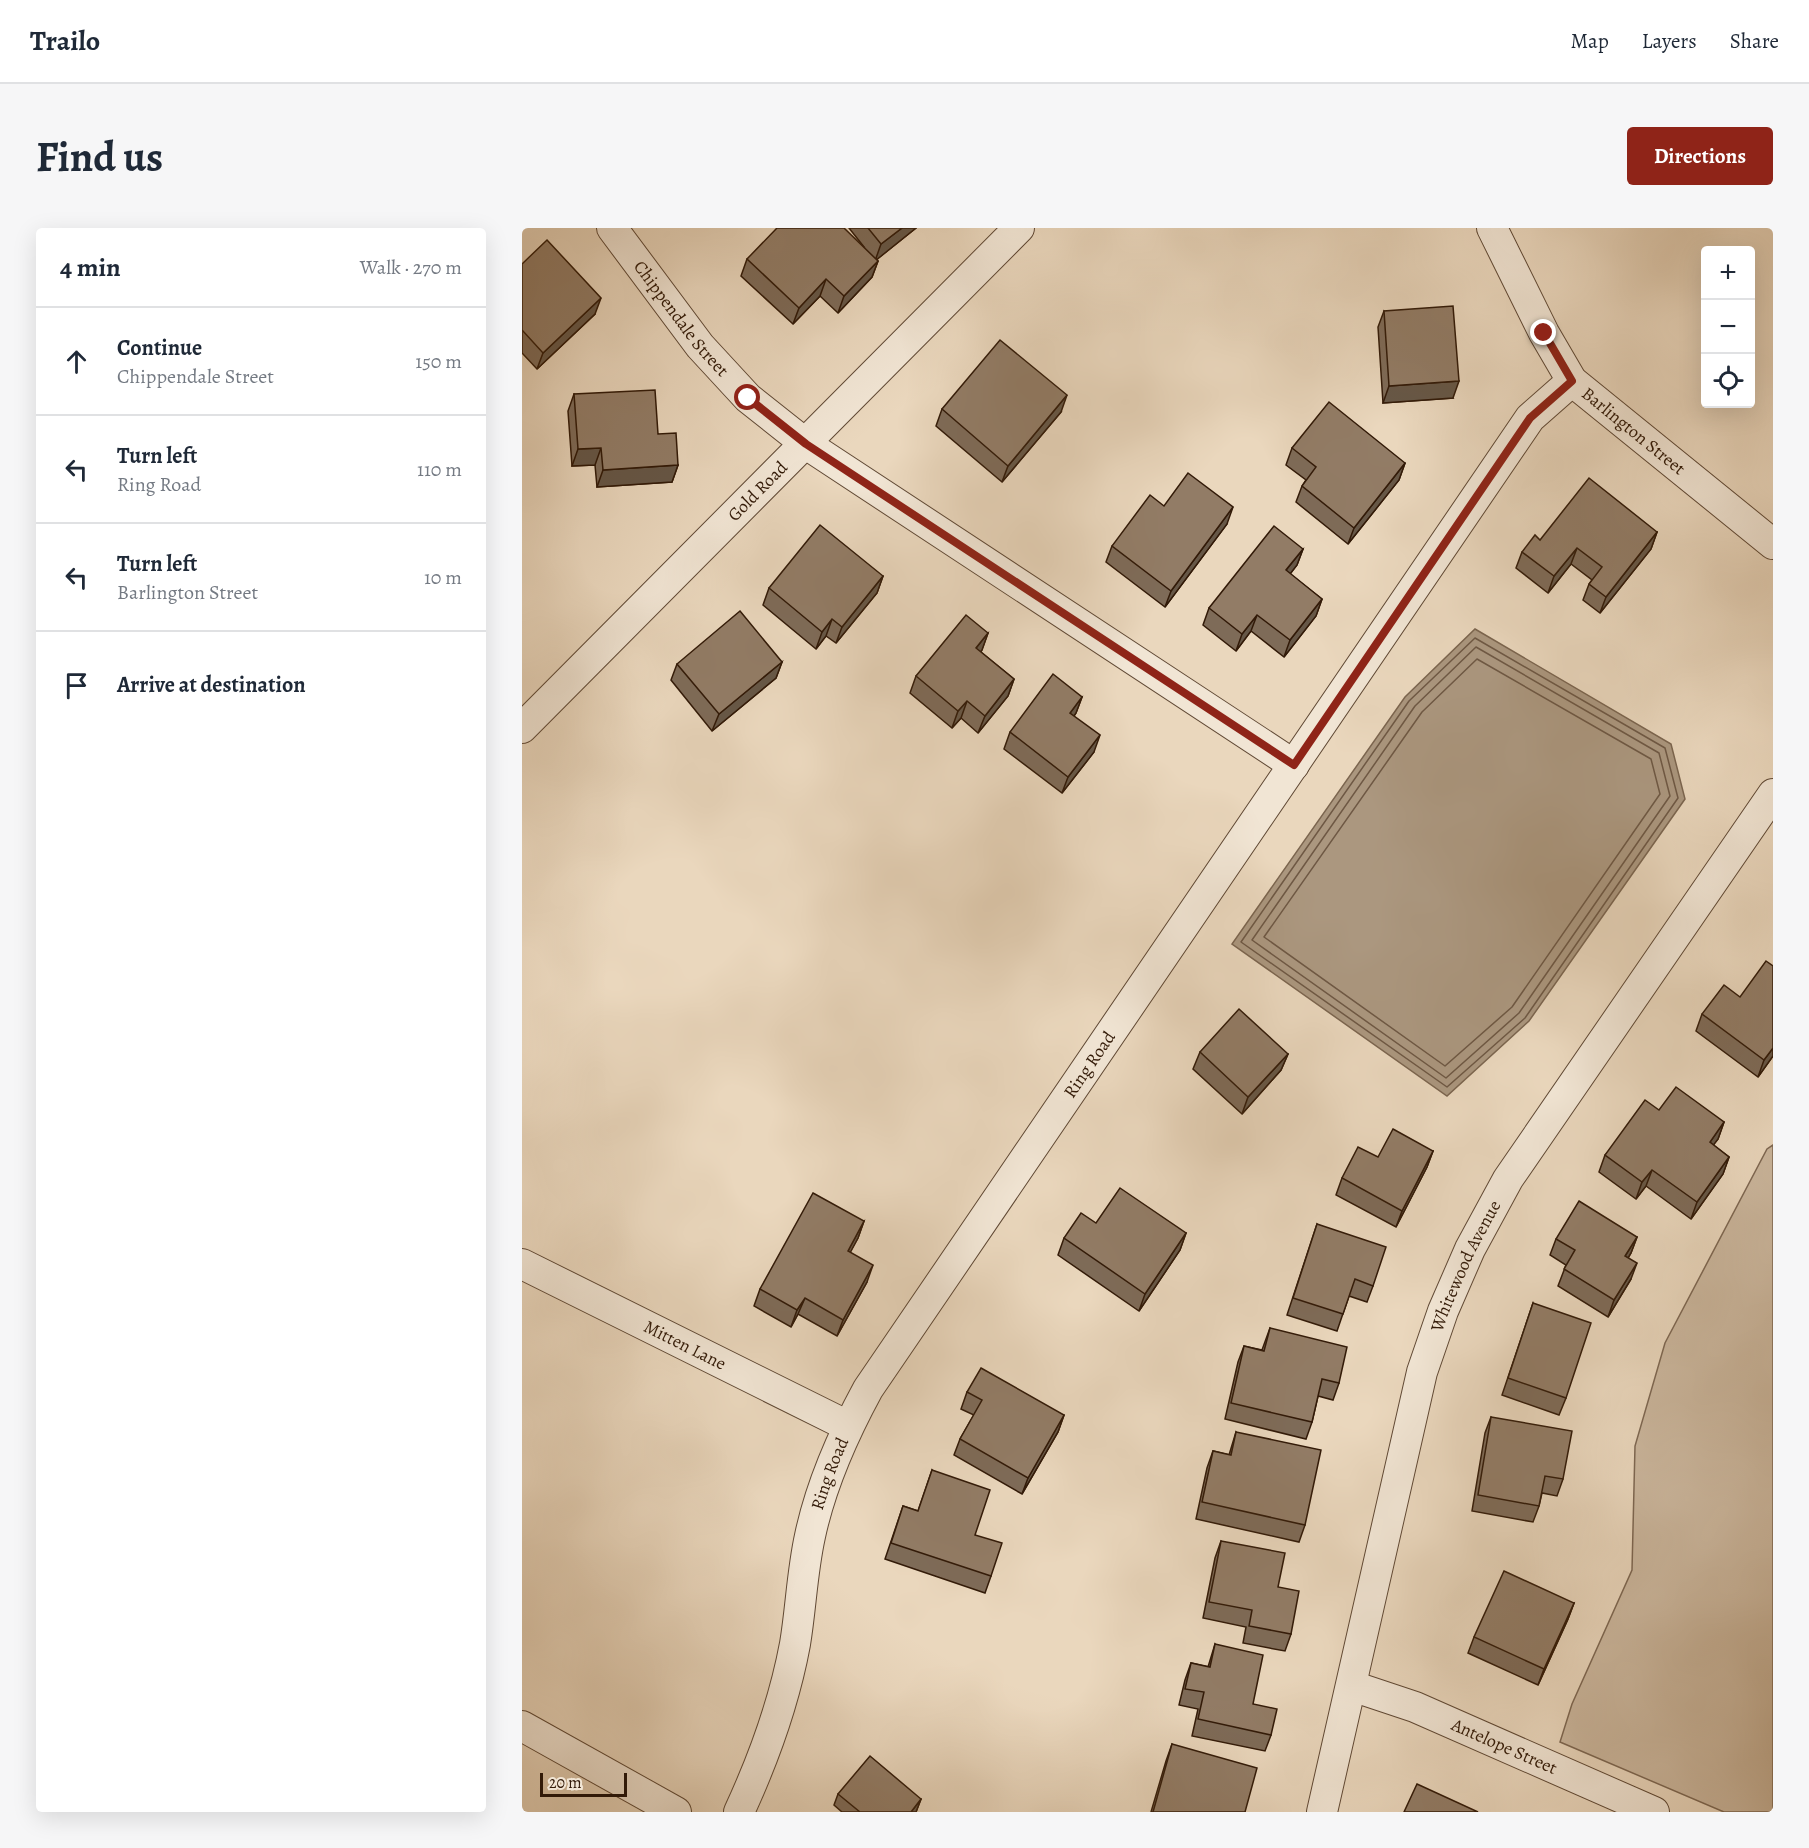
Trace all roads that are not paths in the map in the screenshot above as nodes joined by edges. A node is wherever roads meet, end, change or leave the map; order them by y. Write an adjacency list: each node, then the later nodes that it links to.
1 (612, 228): 5 (street, Chippendale Street)
2 (1019, 228): 5 (street, Gold Road)
3 (1492, 228): 4 (street, Barlington Street)
4 (1572, 381): 6 (street, Barlington Street); 8 (street, Ring Road)
5 (806, 444): 7 (street, Gold Road); 8 (street, Chippendale Street)
6 (1773, 544)
7 (522, 728)
8 (1294, 765): 11 (street, Ring Road)
9 (1773, 794): 12 (street, Whitewood Avenue)
10 (522, 1263): 11 (street, Mitten Lane)
11 (848, 1426): 15 (street, Ring Road)
12 (1353, 1686): 16 (street, Whitewood Avenue); 17 (street, Antelope Street)
13 (522, 1726): 14 (street)
14 (676, 1812)
15 (739, 1812)
16 (1323, 1812)
17 (1654, 1812)

